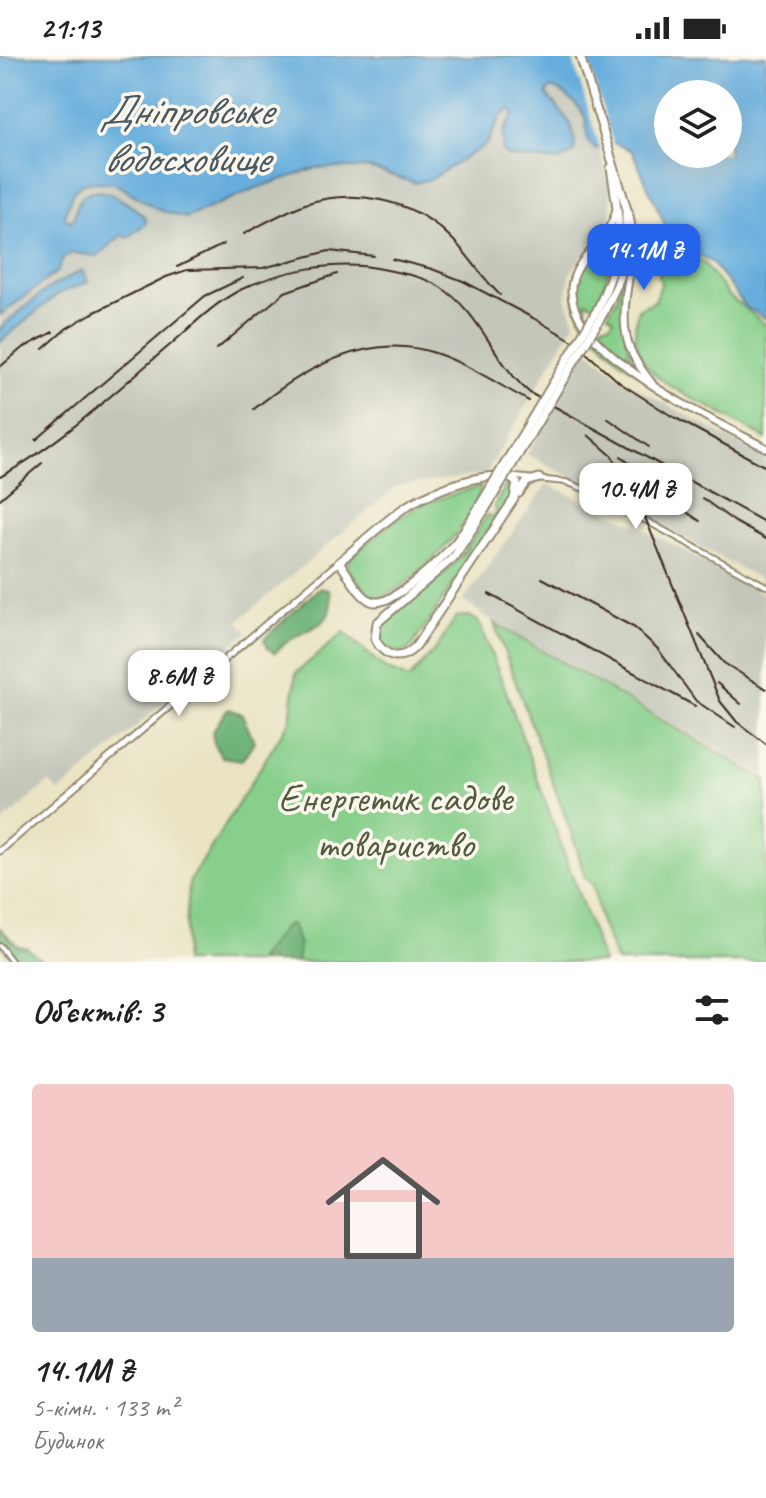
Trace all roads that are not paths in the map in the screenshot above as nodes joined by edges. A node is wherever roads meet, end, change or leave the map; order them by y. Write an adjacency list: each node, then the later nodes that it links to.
1 (580, 56): 2 (main road)
2 (610, 158): 3 (main road); 4 (main road)
3 (617, 198): 5 (main road); 6 (main road)
4 (626, 206): 5 (main road); 6 (main road)
5 (600, 312): 11 (main road, bridge)
6 (654, 385): 7 (main road)
7 (766, 448)
8 (504, 476): 9 (street); 10 (main road); 12 (main road)
9 (539, 478): 10 (main road); 13 (street)
10 (514, 499): 11 (main road)
11 (483, 507): 12 (main road)
12 (339, 562): 14 (street)
13 (766, 586)
14 (0, 851)
15 (0, 946): 16 (street)
16 (12, 962)

